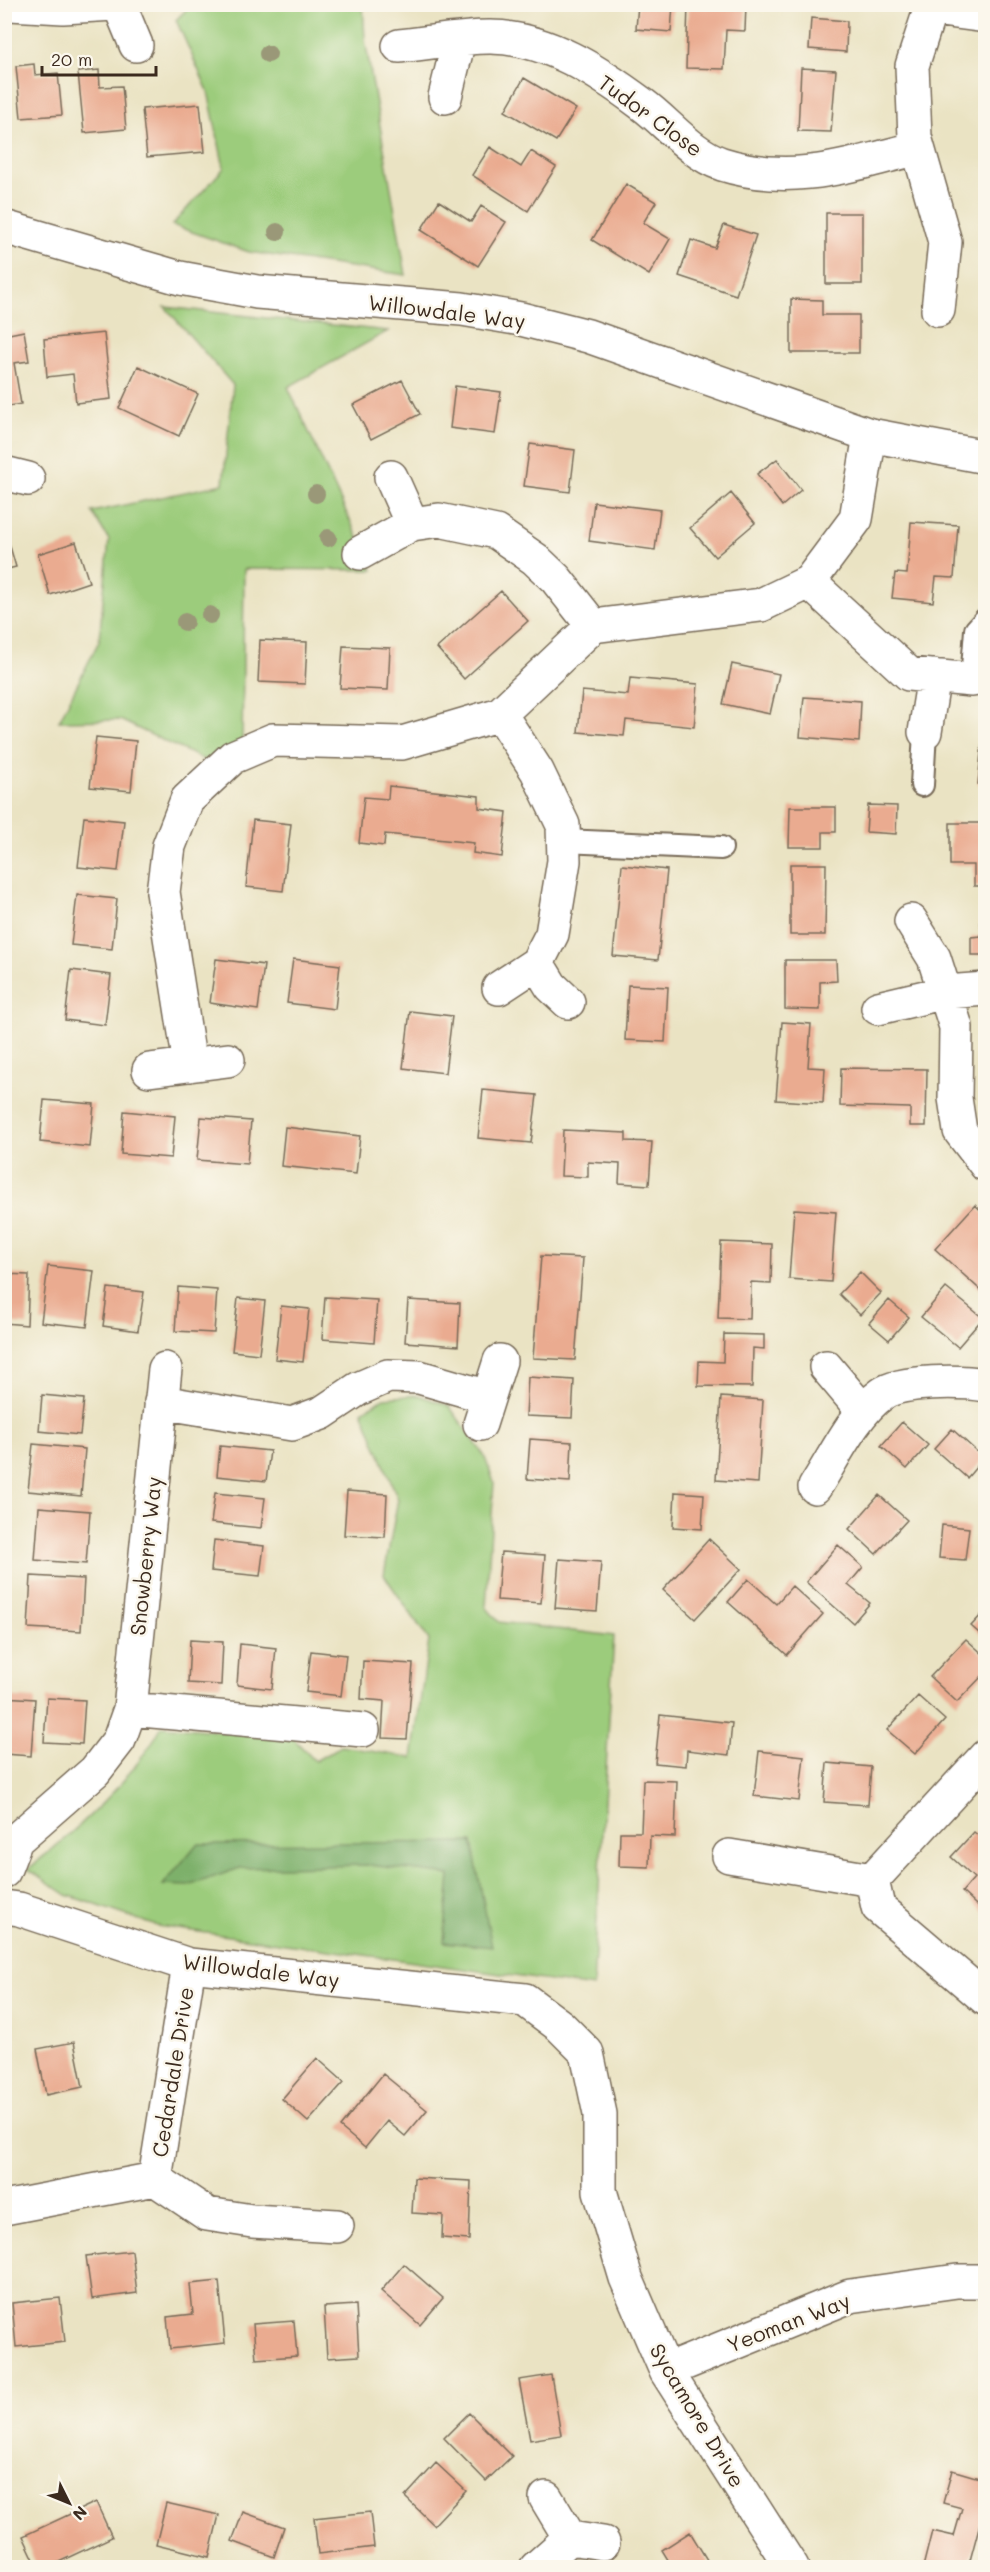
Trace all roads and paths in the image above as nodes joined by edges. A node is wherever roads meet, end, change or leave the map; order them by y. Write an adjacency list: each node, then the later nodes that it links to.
1 (10, 4): 2 (street)
2 (117, 4): 6 (street)
3 (933, 7): 4 (street); 9 (street)
4 (986, 16)
5 (459, 40): 7 (street, Tudor Close); 8 (street); 9 (street, Tudor Close)
6 (136, 45)
7 (399, 46)
8 (444, 97)
9 (918, 148): 11 (street)
10 (4, 227): 12 (street, Willowdale Way)
11 (938, 310)
12 (870, 435): 13 (street, Willowdale Way); 17 (street)
13 (986, 457)
14 (391, 477): 15 (street)
15 (412, 524): 16 (street); 19 (street)
16 (360, 553)
17 (809, 582): 19 (street); 20 (street)
18 (986, 619): 21 (lane)
19 (593, 626): 22 (street)
20 (934, 676): 21 (street); 23 (street)
21 (972, 680)
22 (500, 714): 25 (street); 35 (street)
23 (925, 732): 24 (lane)
24 (922, 785)
25 (564, 841): 26 (lane); 28 (street)
26 (722, 848)
27 (911, 921): 31 (street)
28 (537, 963): 29 (street); 32 (street)
29 (499, 988)
30 (986, 989): 31 (street)
31 (946, 992): 33 (street); 37 (street)
32 (568, 1002)
33 (878, 1008)
34 (228, 1060): 35 (street)
35 (190, 1065): 36 (street)
36 (149, 1070)
37 (986, 1165)
38 (500, 1361): 42 (street)
39 (826, 1367): 43 (street)
40 (165, 1369): 42 (street, Snowberry Way)
41 (986, 1385): 43 (street)
42 (161, 1402): 45 (street, Snowberry Way)
43 (863, 1412): 44 (street)
44 (815, 1487)
45 (130, 1709): 46 (street); 49 (street, Snowberry Way)
46 (363, 1730)
47 (986, 1756): 50 (street)
48 (729, 1856): 50 (street)
49 (4, 1871)
50 (872, 1880): 53 (street)
51 (4, 1907): 52 (street, Willowdale Way)
52 (189, 1965): 54 (street, Willowdale Way); 55 (street, Cedardale Drive)
53 (986, 1999)
54 (525, 2000): 59 (street, Sycamore Drive)
55 (156, 2179): 56 (street, Cedardale Drive); 57 (street, Cedardale Drive)
56 (4, 2208)
57 (338, 2226)
58 (986, 2281): 59 (street, Yeoman Way)
59 (666, 2371): 64 (street, Sycamore Drive)
60 (546, 2498): 61 (street)
61 (570, 2538): 62 (street); 63 (street)
62 (603, 2543)
63 (536, 2568)
64 (792, 2568)

